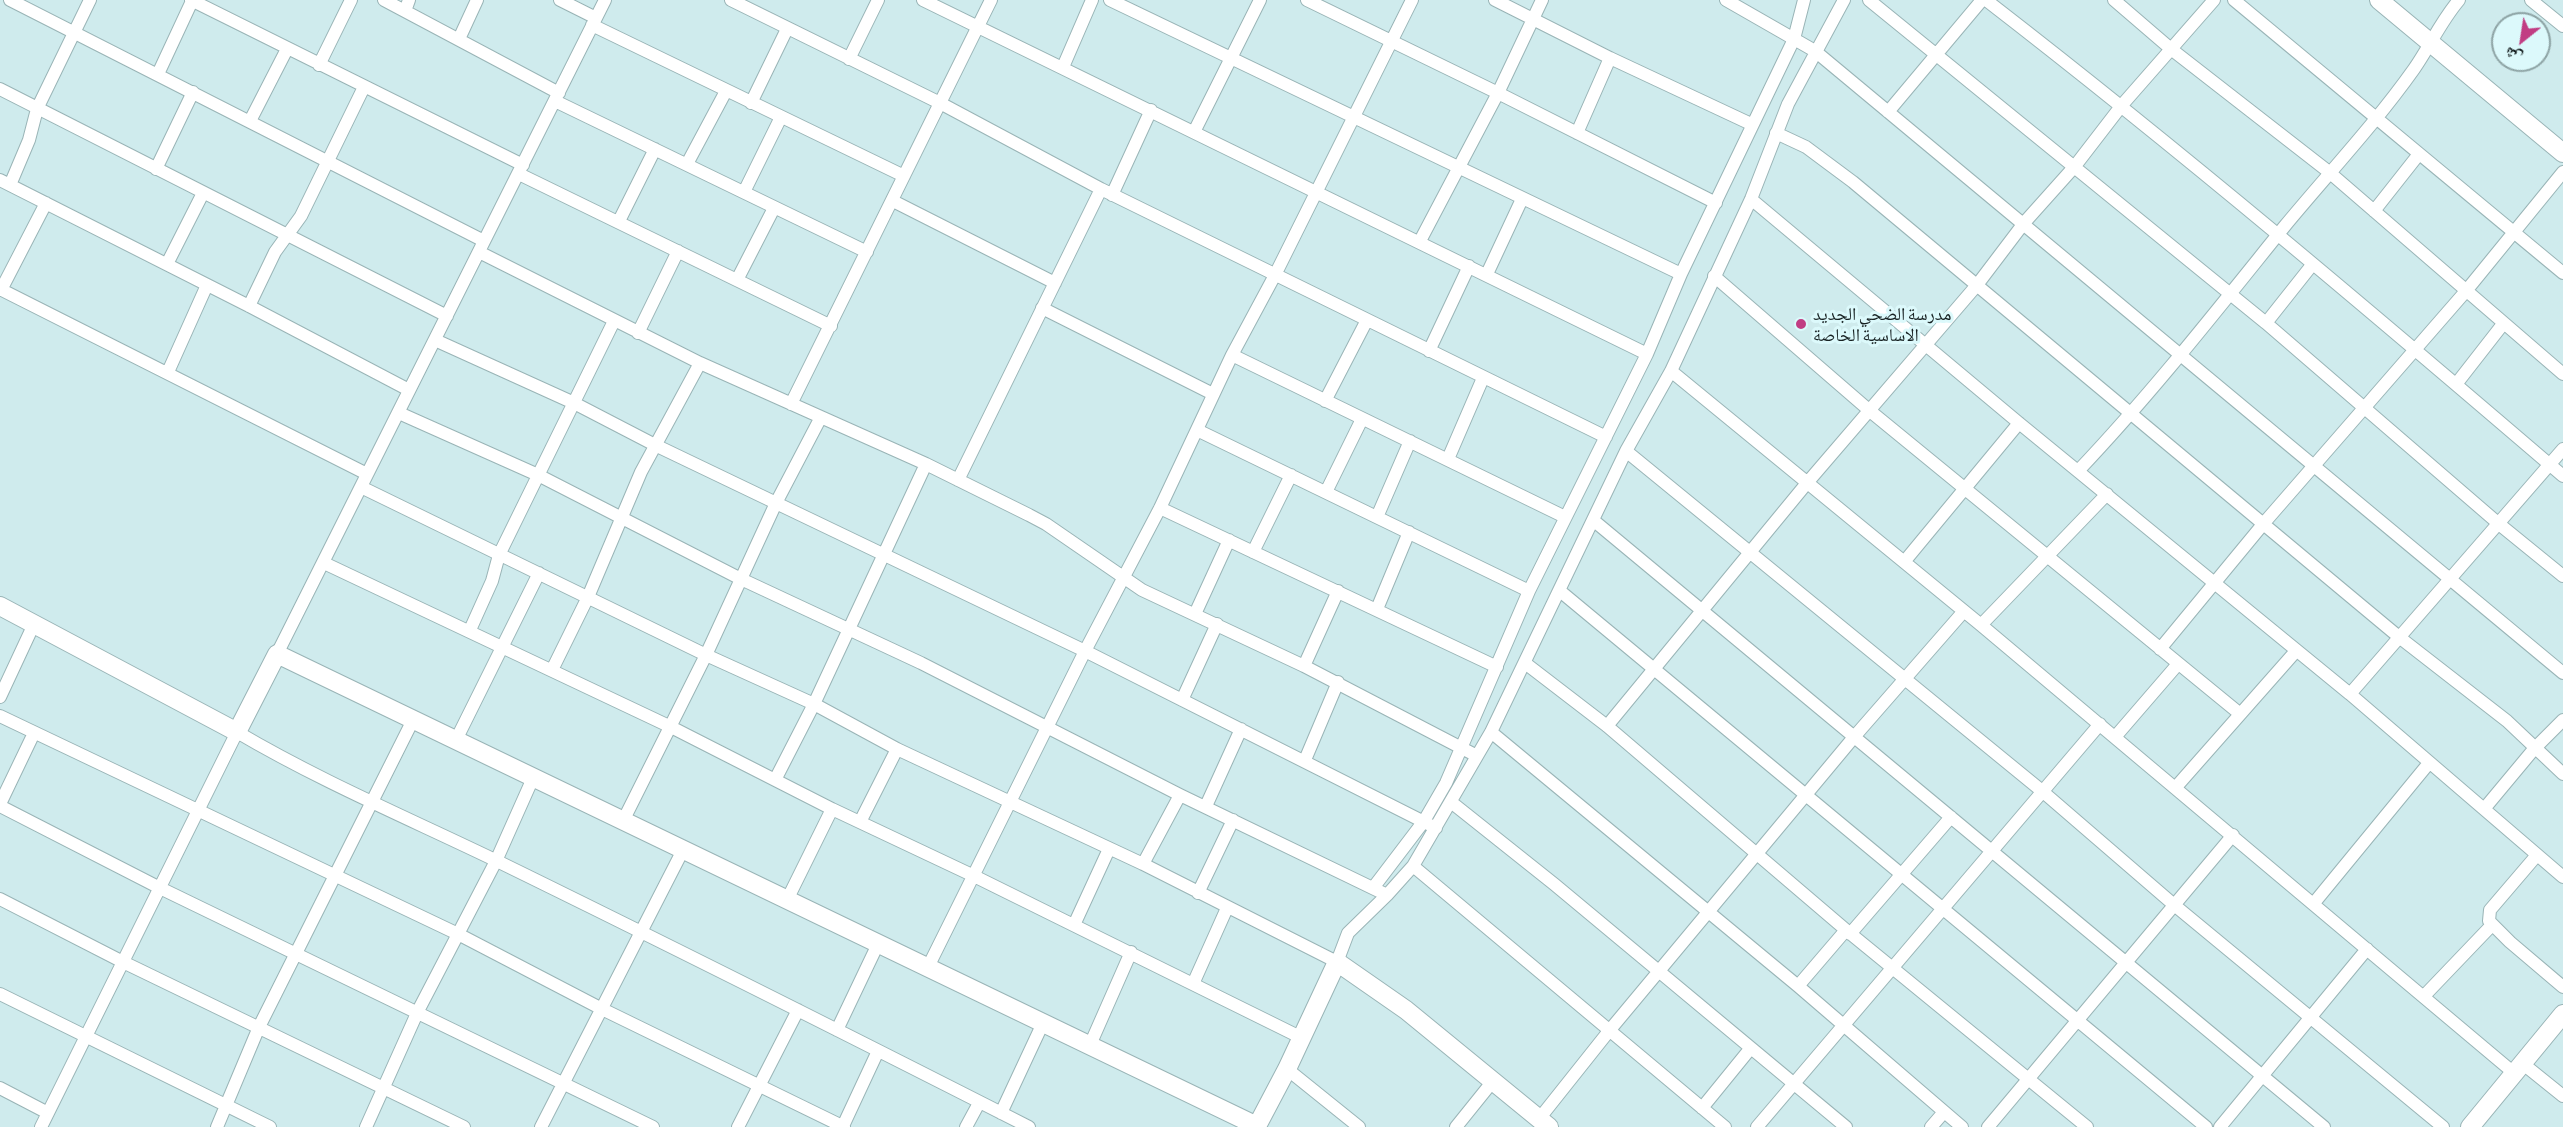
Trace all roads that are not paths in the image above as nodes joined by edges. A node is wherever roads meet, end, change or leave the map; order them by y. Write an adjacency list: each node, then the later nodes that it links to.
1 (10, 0): 38 (street)
2 (90, 0): 38 (street)
3 (192, 0): 43 (street); 52 (street)
4 (351, 0): 50 (street)
5 (384, 0): 32 (street)
6 (477, 0): 39 (street)
7 (560, 0): 34 (street)
8 (605, 0): 34 (street)
9 (730, 0): 37 (street)
10 (878, 0): 49 (street)
11 (923, 0): 36 (street)
12 (991, 0): 36 (street)
13 (1092, 0): 51 (street)
14 (1110, 0): 47 (street)
15 (1260, 0): 47 (street)
16 (1307, 0): 41 (street)
17 (1412, 0): 41 (street)
18 (1495, 0): 33 (street)
19 (1542, 0): 33 (street)
20 (1726, 0): 40 (street)
21 (1804, 0): 40 (street)
22 (1844, 0): 45 (street)
23 (1869, 0): 46 (street)
24 (1982, 0): 46 (street)
25 (1986, 0): 61 (street)
26 (2114, 0): 44 (street)
27 (2214, 0): 44 (street)
28 (2235, 0): 66 (street)
29 (2379, 0): 42 (main road)
30 (2459, 0): 42 (street)
31 (2531, 0): 35 (street)
32 (407, 5): 39 (street)
33 (1532, 19): 48 (street); 57 (street)
34 (594, 21): 55 (street); 58 (street)
35 (2563, 26)
36 (978, 27): 51 (street); 60 (street)
37 (787, 29): 49 (street); 59 (street)
38 (74, 33): 52 (street); 62 (street)
39 (459, 39): 58 (street)
40 (1794, 39): 45 (street); 69 (street)
41 (1391, 41): 57 (street); 67 (street)
42 (2429, 42): 66 (street); 74 (main road)
43 (287, 49): 50 (street); 68 (street)
44 (2171, 49): 61 (street); 82 (street)
45 (1815, 51): 64 (street); 72 (street)
46 (1936, 54): 64 (street); 78 (street)
47 (1232, 58): 67 (street); 70 (street)
48 (1610, 58): 69 (street); 71 (street)
49 (849, 59): 60 (street)
50 (319, 65): 53 (street)
51 (1063, 67): 63 (street)
52 (158, 74): 56 (street)
53 (364, 87): 76 (street); 81 (street)
54 (0, 89): 62 (street)
55 (726, 91): 59 (street); 77 (street)
56 (193, 92): 68 (street); 80 (street)
57 (1498, 93): 71 (street); 79 (street)
58 (557, 97): 73 (street); 81 (street)
59 (751, 103): 65 (street)
60 (940, 103): 84 (street); 88 (street)
61 (2122, 105): 78 (street); 100 (street)
62 (37, 109): 80 (street); 85 (street)
63 (1150, 110): 70 (street); 88 (street)
64 (1888, 112): 98 (street)
65 (781, 117): 84 (street); 87 (street)
66 (2376, 117): 75 (street); 82 (street)
67 (1354, 118): 79 (street); 86 (street)
68 (250, 121): 76 (street)
69 (1751, 124): 94 (street)
70 (1194, 132): 86 (street)
71 (1576, 133): 94 (street)
72 (1776, 133): 91 (street); 117 (street)
73 (655, 149): 77 (street); 97 (street)
74 (2563, 153)
75 (2419, 154): 96 (street); 99 (street)
76 (328, 160): 101 (street); 103 (street)
77 (687, 164): 87 (street)
78 (2075, 166): 98 (street); 120 (street)
79 (1459, 168): 90 (street); 102 (street)
80 (156, 169): 89 (street)
81 (521, 169): 97 (street); 103 (street)
82 (2329, 172): 96 (street); 100 (street)
83 (2563, 172): 99 (street)
84 (904, 176): 92 (street)
85 (5, 183): 93 (street)
86 (1316, 191): 102 (street); 112 (street)
87 (744, 192): 95 (street)
88 (1106, 192): 112 (street); 115 (street)
89 (203, 193): 101 (street); 106 (street)
90 (1522, 199): 110 (street); 111 (street)
91 (1751, 199): 113 (street); 131 (street)
92 (893, 201): 105 (street); 115 (street)
93 (46, 203): 106 (street); 118 (street)
94 (1716, 203): 111 (street)
95 (774, 208): 105 (street); 114 (street)
96 (2374, 211): 119 (street)
97 (619, 221): 104 (street)
98 (2024, 224): 117 (street); 136 (street)
99 (2514, 231): 109 (street); 119 (street)
100 (2278, 234): 107 (street); 120 (street)
101 (288, 235): 121 (street); 123 (street)
102 (1420, 242): 108 (street)
103 (481, 247): 123 (street); 125 (street)
104 (678, 250): 114 (street); 129 (street)
105 (867, 252): 128 (street)
106 (167, 264): 116 (street)
107 (2312, 265): 126 (street); 132 (street)
108 (1469, 266): 110 (street); 133 (street)
109 (2563, 273)
110 (1487, 274): 135 (street)
111 (1681, 274): 135 (street)
112 (1275, 275): 124 (street); 134 (street)
113 (1714, 276): 138 (street); 149 (street)
114 (737, 280): 128 (street)
115 (1055, 283): 122 (street)
116 (207, 285): 121 (street); 139 (street)
117 (1977, 285): 131 (street); 151 (street)
118 (1, 289): 139 (street)
119 (2466, 291): 127 (street); 132 (street)
120 (2231, 296): 126 (street); 136 (street)
121 (249, 306): 143 (street)
122 (1042, 308): 144 (street); 170 (street)
123 (447, 316): 130 (street)
124 (1367, 320): 133 (street); 145 (street)
125 (614, 321): 129 (street); 146 (street)
126 (2266, 323): 148 (street)
127 (2503, 324): 140 (street); 142 (street)
128 (831, 326): 147 (street)
129 (638, 333): 137 (street)
130 (435, 340): 143 (street); 146 (street)
131 (1925, 343): 149 (street); 154 (street)
132 (2416, 348): 142 (street); 148 (street)
133 (1429, 351): 141 (street)
134 (1232, 354): 144 (street); 145 (street)
135 (1647, 354): 156 (street)
136 (2180, 357): 151 (street); 164 (street)
137 (700, 363): 147 (street); 158 (street)
138 (1671, 370): 160 (street); 171 (street)
139 (168, 372): 166 (street)
140 (2563, 374)
141 (1483, 378): 156 (street); 161 (street)
142 (2457, 383): 163 (street)
143 (409, 390): 150 (street)
144 (1214, 394): 155 (street)
145 (1325, 401): 153 (street)
146 (574, 403): 158 (street); 167 (street)
147 (791, 404): 152 (street)
148 (2366, 407): 164 (street); 183 (street)
149 (1870, 411): 171 (street); 173 (street)
150 (399, 413): 166 (street); 167 (street)
151 (2132, 414): 165 (street); 182 (street)
152 (821, 417): 162 (street); 176 (street)
153 (1362, 419): 157 (street); 174 (street)
154 (2019, 423): 165 (street); 173 (street)
155 (1197, 430): 168 (street); 177 (street)
156 (1606, 437): 180 (street)
157 (1410, 441): 161 (street); 179 (street)
158 (655, 446): 176 (street); 178 (street)
159 (2563, 448): 163 (street)
160 (1626, 450): 181 (street); 186 (street)
161 (1448, 459): 180 (street)
162 (926, 464): 170 (street); 189 (street)
163 (2550, 464): 169 (street); 183 (street)
164 (2314, 465): 182 (street); 197 (street)
165 (2078, 471): 175 (street)
166 (367, 474): 172 (street)
167 (538, 475): 178 (street); 188 (street)
168 (1291, 475): 174 (street); 187 (street)
169 (2563, 476)
170 (958, 480): 195 (street)
171 (1807, 483): 186 (street); 191 (street)
172 (362, 487): 188 (street); 192 (street)
173 (1965, 488): 190 (street); 191 (street)
174 (1326, 492): 179 (street)
175 (2108, 494): 190 (street); 198 (street)
176 (776, 503): 189 (street); 196 (street)
177 (1160, 508): 185 (street); 195 (street)
178 (623, 517): 196 (street); 202 (street)
179 (1377, 517): 184 (street)
180 (1565, 517): 200 (street)
181 (1593, 520): 201 (street); 205 (street)
182 (2264, 522): 198 (street); 213 (street)
183 (2499, 524): 194 (street); 197 (street)
184 (1409, 532): 200 (street); 204 (street)
185 (1229, 540): 187 (street); 207 (street)
186 (1751, 551): 205 (street); 227 (street)
187 (1253, 552): 199 (street)
188 (499, 555): 193 (street); 212 (street)
189 (883, 555): 211 (street); 216 (street)
190 (2047, 558): 210 (street); 215 (street)
191 (1904, 562): 206 (street)
192 (324, 563): 212 (street); 218 (street)
193 (539, 573): 202 (street); 214 (street)
194 (2563, 576)
195 (1125, 578): 207 (street); 216 (street)
196 (741, 579): 211 (street); 219 (street)
197 (2450, 580): 213 (street); 226 (street)
198 (2213, 583): 215 (street); 217 (street)
199 (1338, 591): 204 (street); 222 (street)
200 (1529, 591): 223 (street)
201 (1560, 591): 220 (street); 224 (street)
202 (588, 597): 219 (street); 225 (street)
203 (0, 606): 208 (main road)
204 (1377, 609): 223 (street)
205 (1702, 609): 224 (street); 246 (street)
206 (1964, 611): 210 (street); 227 (street)
207 (1195, 614): 209 (street)
208 (34, 624): 230 (street); 242 (main road)
209 (1217, 624): 222 (street); 231 (street)
210 (1981, 625): 237 (street)
211 (849, 629): 232 (street); 240 (street)
212 (470, 630): 214 (street)
213 (2399, 637): 229 (street); 250 (street)
214 (502, 646): 225 (street); 247 (street)
215 (2160, 649): 221 (street)
216 (1085, 651): 231 (street); 240 (street)
217 (2296, 651): 229 (street); 233 (street)
218 (278, 654): 235 (main road); 242 (main road)
219 (706, 656): 232 (street); 239 (street)
220 (1525, 663): 238 (street); 243 (street)
221 (2178, 664): 233 (street); 245 (street)
222 (1304, 666): 228 (street)
223 (1497, 667): 248 (street)
224 (1654, 668): 238 (street); 260 (street)
225 (552, 670): 239 (street)
226 (2563, 673)
227 (1904, 678): 246 (street); 258 (street)
228 (1338, 682): 248 (street); 252 (street)
229 (2350, 694): 253 (street)
230 (0, 697)
231 (1182, 700): 241 (street)
232 (814, 704): 249 (street); 256 (street)
233 (2239, 713): 257 (street)
234 (0, 716): 244 (street)
235 (413, 720): 247 (main road); 261 (street)
236 (2563, 720): 250 (street)
237 (2100, 724): 245 (street); 258 (street)
238 (1606, 726): 279 (street)
239 (671, 727): 256 (street); 271 (street)
240 (1047, 728): 259 (street); 262 (street)
241 (1241, 729): 252 (street); 265 (street)
242 (237, 732): 261 (street); 268 (street)
243 (1491, 732): 251 (street); 298 (street)
244 (34, 733): 264 (street); 268 (street)
245 (2115, 736): 257 (street)
246 (1854, 737): 260 (street); 269 (street)
247 (456, 740): 255 (main road)
248 (1462, 748): 251 (street); 272 (street)
249 (897, 749): 262 (street); 273 (street)
250 (2534, 749): 254 (street); 267 (street)
251 (1477, 756): 263 (street)
252 (1305, 760): 272 (street)
253 (2429, 763): 267 (street); 294 (street)
254 (2563, 774)
255 (533, 778): 271 (main road); 281 (street)
256 (776, 780): 266 (street)
257 (2176, 787): 275 (street)
258 (2042, 791): 278 (street); 295 (street)
259 (1180, 795): 265 (street); 282 (street)
260 (1807, 795): 279 (street); 284 (street)
261 (371, 802): 281 (street); 286 (street)
262 (1011, 802): 276 (street); 285 (street)
263 (1451, 802): 274 (street); 313 (street)
264 (0, 805): 288 (street)
265 (1206, 806): 270 (street)
266 (832, 808): 273 (street); 293 (street)
267 (2484, 809): 280 (street)
268 (198, 810): 286 (street); 288 (street)
269 (1951, 817): 278 (street); 284 (street)
270 (1233, 820): 289 (street); 290 (street)
271 (623, 821): 277 (main road)
272 (1424, 821): 274 (street); 289 (street)
273 (860, 822): 285 (street)
274 (1436, 828): 283 (street)
275 (2233, 835): 294 (street); 295 (street)
276 (1109, 849): 282 (street); 299 (street)
277 (683, 850): 293 (main road); 302 (street)
278 (1992, 851): 297 (street); 310 (street)
279 (1758, 854): 298 (street); 301 (street)
280 (2537, 855): 287 (street); 300 (street)
281 (496, 861): 302 (street); 303 (street)
282 (1143, 864): 290 (street)
283 (1413, 866): 291 (street); 329 (street)
284 (1901, 874): 297 (street); 301 (street)
285 (974, 876): 299 (street); 311 (street)
286 (335, 877): 303 (street); 307 (street)
287 (2563, 877)
288 (160, 888): 307 (street); 308 (street)
289 (1373, 888): 291 (street)
290 (1198, 893): 296 (street)
291 (1387, 895): 309 (street)
292 (0, 899): 308 (street)
293 (787, 900): 304 (main road)
294 (2313, 903): 305 (street)
295 (2173, 904): 310 (street); 323 (street)
296 (1227, 908): 309 (street); 314 (street)
297 (1944, 910): 312 (street); 324 (street)
298 (1708, 914): 313 (street); 315 (street)
299 (1074, 925): 306 (street)
300 (2491, 926): 316 (street); 318 (street)
301 (1848, 932): 312 (street); 315 (street)
302 (641, 933): 319 (street); 320 (street)
303 (458, 934): 319 (street); 321 (street)
304 (878, 944): 311 (main road); 328 (street)
305 (2367, 949): 318 (street); 323 (street)
306 (1131, 952): 314 (street); 332 (street)
307 (297, 953): 321 (street); 327 (street)
308 (123, 962): 327 (street); 330 (street)
309 (1337, 962): 331 (main road); 339 (main road)
310 (2126, 962): 324 (street); 337 (street)
311 (928, 967): 325 (main road)
312 (1893, 969): 326 (street); 338 (street)
313 (1659, 973): 329 (street); 333 (street)
314 (1194, 984): 331 (street)
315 (1798, 986): 326 (street)
316 (2563, 987)
317 (0, 994): 330 (street)
318 (2424, 996): 335 (street)
319 (602, 1009): 340 (street); 342 (street)
320 (798, 1010): 328 (street); 342 (street)
321 (418, 1011): 340 (street); 344 (street)
322 (2563, 1014): 335 (main road)
323 (2311, 1019): 337 (street); 378 (street)
324 (2077, 1021): 338 (street); 375 (street)
325 (1043, 1023): 332 (main road); 351 (street)
326 (1843, 1026): 341 (street); 349 (street)
327 (259, 1027): 344 (street); 347 (street)
328 (837, 1030): 334 (street)
329 (1609, 1031): 348 (street); 352 (street)
330 (87, 1038): 347 (street); 350 (street)
331 (1302, 1038): 336 (main road)
332 (1090, 1045): 353 (main road)
333 (1750, 1049): 341 (street); 348 (street)
334 (878, 1051): 346 (street); 363 (street)
335 (2518, 1068): 345 (street); 354 (main road)
336 (1287, 1069): 353 (main road); 366 (street)
337 (2263, 1075): 376 (street); 377 (street)
338 (2028, 1079): 373 (street); 374 (street)
339 (1493, 1081): 352 (main road); 367 (street)
340 (564, 1082): 360 (street); 361 (street)
341 (1793, 1084): 369 (street); 370 (street)
342 (759, 1086): 362 (street); 363 (street)
343 (0, 1088): 350 (street)
344 (384, 1090): 358 (street); 359 (street)
345 (2563, 1096)
346 (979, 1103): 351 (street); 364 (street)
347 (226, 1107): 356 (street); 357 (street)
348 (1702, 1107): 368 (street)
349 (1944, 1112): 371 (street); 372 (street)
350 (48, 1113): 355 (street)
351 (1001, 1113): 365 (street)
352 (1544, 1123)
353 (1257, 1126)
354 (2472, 1126)
355 (41, 1127)
356 (217, 1127)
357 (270, 1127)
358 (366, 1127)
359 (464, 1127)
360 (541, 1127)
361 (653, 1127)
362 (738, 1127)
363 (843, 1127)
364 (966, 1127)
365 (1029, 1127)
366 (1359, 1127)
367 (1456, 1127)
368 (1725, 1127)
369 (1757, 1127)
370 (1845, 1127)
371 (1931, 1127)
372 (1962, 1127)
373 (1988, 1127)
374 (2087, 1127)
375 (2206, 1127)
376 (2220, 1127)
377 (2324, 1127)
378 (2443, 1127)

